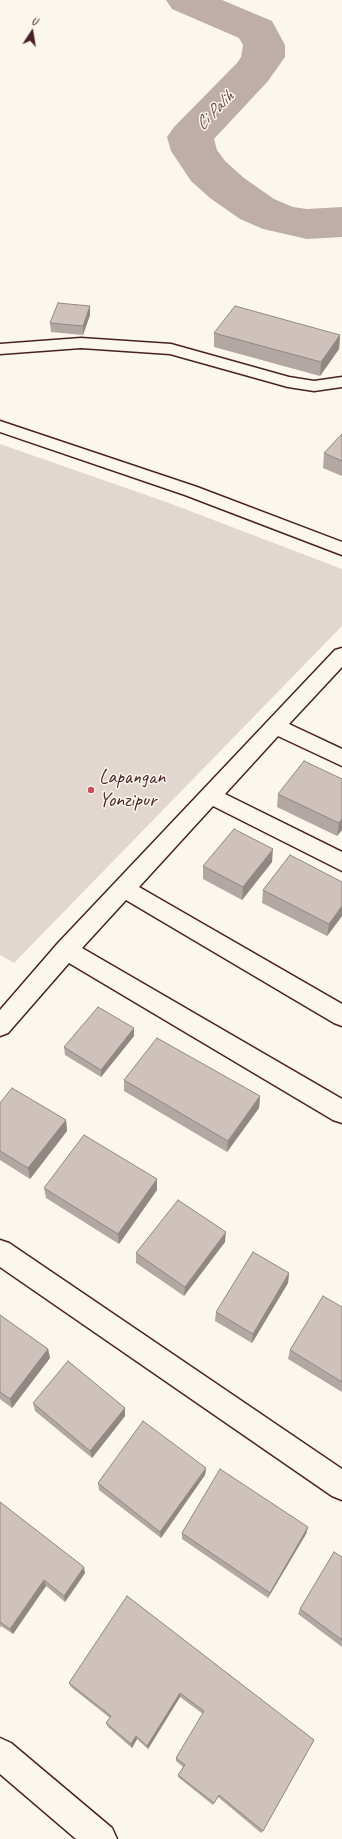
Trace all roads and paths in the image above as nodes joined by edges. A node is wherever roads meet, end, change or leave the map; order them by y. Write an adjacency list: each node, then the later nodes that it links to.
1 (0, 349): 2 (street)
2 (342, 382)
3 (0, 426): 4 (street)
4 (342, 549)
5 (342, 655): 6 (street)
6 (276, 727): 7 (street); 8 (street)
7 (342, 758)
8 (211, 796): 9 (street); 10 (street)
9 (342, 862)
10 (124, 888): 11 (street); 13 (street)
11 (66, 950): 12 (street); 14 (street)
12 (5, 1012)
13 (342, 1016)
14 (342, 1112)
15 (0, 1252): 16 (street)
16 (342, 1486)
17 (0, 1754): 18 (street)
18 (100, 1839)

